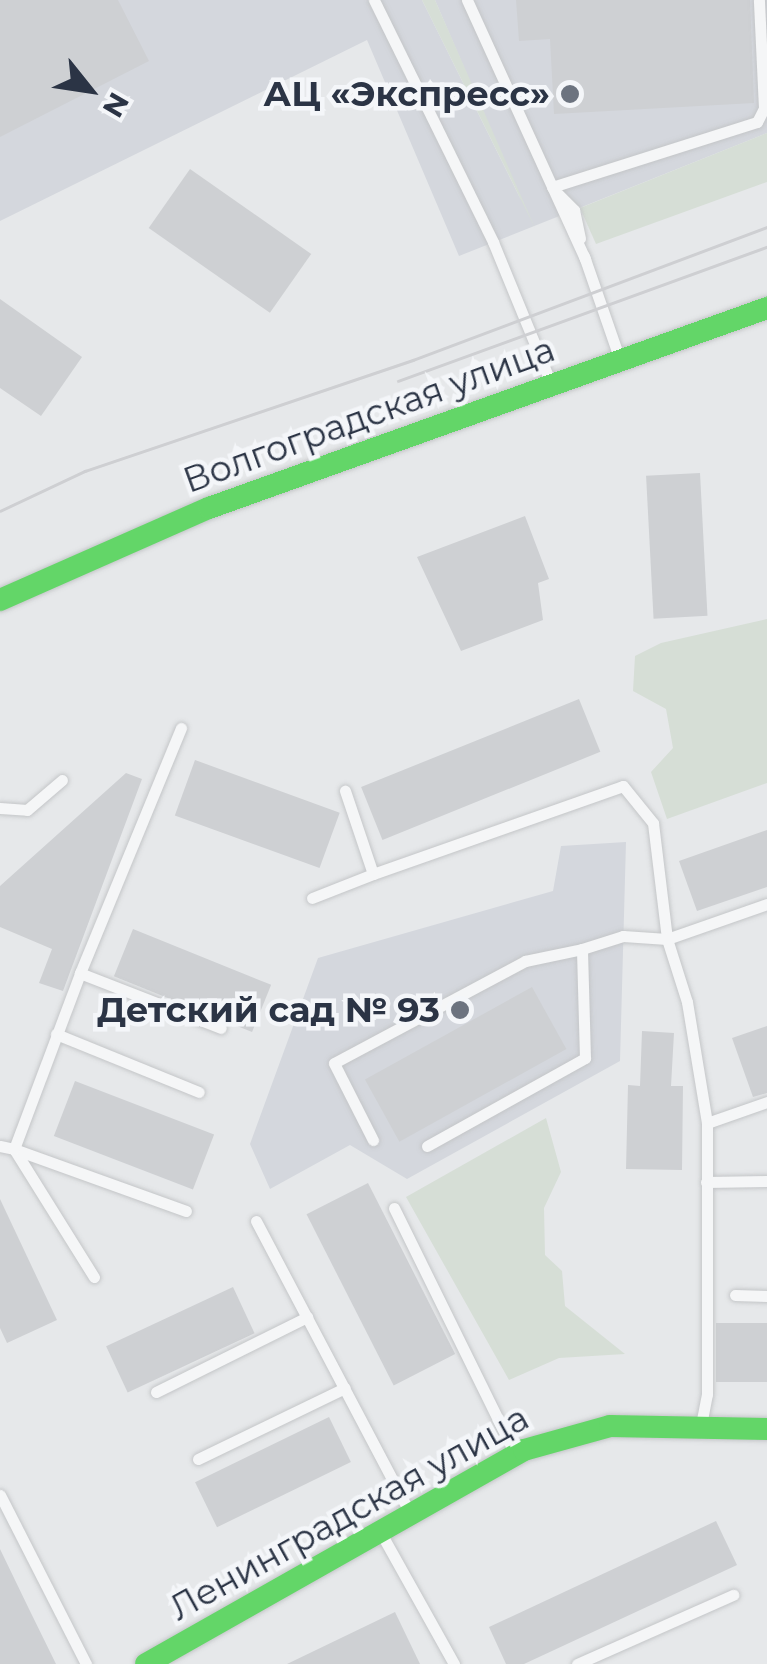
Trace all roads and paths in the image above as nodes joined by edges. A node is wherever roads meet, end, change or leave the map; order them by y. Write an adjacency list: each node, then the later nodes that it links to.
1 (374, 0): 7 (lane)
2 (467, 0): 4 (lane)
3 (759, 0): 4 (lane)
4 (552, 187): 6 (lane)
5 (767, 308): 6 (street, Волгоградская улица)
6 (620, 361): 7 (street, Волгоградская улица)
7 (552, 385): 8 (street, Волгоградская улица)
8 (0, 600)
9 (181, 728): 18 (lane)
10 (62, 780): 12 (lane)
11 (345, 791): 13 (lane)
12 (0, 808)
13 (373, 874): 14 (lane); 16 (lane)
14 (312, 898)
15 (767, 904): 16 (lane)
16 (667, 938): 17 (lane); 23 (lane)
17 (582, 949): 24 (lane); 26 (lane)
18 (80, 973): 19 (lane); 20 (lane)
19 (221, 1028)
20 (56, 1034): 21 (lane); 27 (lane)
21 (199, 1092)
22 (767, 1102): 23 (lane)
23 (707, 1122): 28 (lane)
24 (373, 1140)
25 (0, 1146): 27 (lane)
26 (427, 1146)
27 (14, 1149): 31 (lane); 33 (lane)
28 (706, 1182): 29 (lane); 39 (lane)
29 (767, 1182)
30 (394, 1208): 41 (lane)
31 (186, 1211)
32 (256, 1221): 36 (lane)
33 (94, 1277)
34 (735, 1296): 35 (lane)
35 (767, 1296)
36 (307, 1317): 37 (lane); 38 (lane)
37 (344, 1388): 42 (lane); 44 (lane)
38 (156, 1392)
39 (701, 1426): 40 (street, Ленинградская улица); 41 (street, Ленинградская улица)
40 (767, 1429)
41 (516, 1454): 44 (street, Ленинградская улица)
42 (198, 1459)
43 (0, 1495): 47 (lane)
44 (411, 1514): 45 (street, Ленинградская улица)
45 (380, 1532): 48 (street, Ленинградская улица); 49 (lane)
46 (733, 1595): 50 (lane)
47 (86, 1664)
48 (146, 1664)
49 (454, 1664)
50 (577, 1664)

